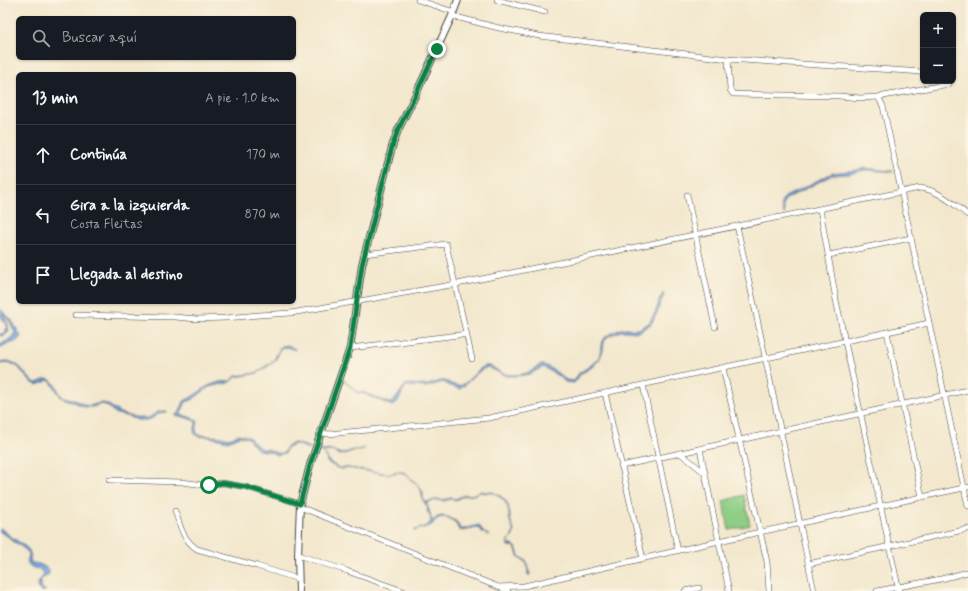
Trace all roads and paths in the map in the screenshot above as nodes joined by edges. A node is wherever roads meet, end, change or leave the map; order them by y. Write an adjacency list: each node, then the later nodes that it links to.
1 (418, 0): 5 (street)
2 (458, 0): 5 (main road)
3 (497, 0): 4 (street)
4 (545, 12)
5 (453, 14): 6 (street); 17 (main road)
6 (728, 59): 7 (street); 9 (street)
7 (920, 72)
8 (949, 84): 9 (street)
9 (878, 96): 10 (street)
10 (901, 192): 12 (street); 13 (street); 16 (street)
11 (687, 194): 15 (street)
12 (820, 209): 14 (street); 18 (street)
13 (968, 215)
14 (737, 226): 15 (street); 28 (street)
15 (696, 235): 19 (street); 23 (street)
16 (911, 238): 18 (street); 22 (street)
17 (364, 254): 19 (street); 20 (main road)
18 (829, 255): 26 (street)
19 (455, 284): 20 (street); 25 (street)
20 (357, 301): 21 (street); 27 (main road)
21 (76, 315)
22 (929, 323): 24 (street); 34 (street)
23 (715, 327)
24 (887, 332): 26 (street); 35 (street)
25 (467, 334): 27 (street); 29 (street)
26 (846, 341): 28 (street); 36 (street)
27 (350, 348): 38 (main road)
28 (766, 358): 30 (street); 37 (street)
29 (472, 359)
30 (723, 368): 31 (street); 39 (street)
31 (643, 385): 33 (street); 42 (street)
32 (968, 390): 34 (street)
33 (605, 393): 38 (street); 43 (street)
34 (944, 396): 35 (street); 46 (street)
35 (903, 404): 36 (street); 47 (street)
36 (861, 414): 37 (street); 49 (street)
37 (780, 431): 39 (street); 52 (street)
38 (320, 432): 48 (main road)
39 (740, 440): 40 (street); 54 (street)
40 (700, 448): 41 (street); 44 (street)
41 (680, 453): 42 (street); 44 (street)
42 (658, 458): 43 (street); 57 (street)
43 (621, 466): 59 (street)
44 (705, 473): 55 (street)
45 (110, 480): 48 (street)
46 (966, 487): 47 (street); 50 (street)
47 (922, 497): 49 (street)
48 (300, 506): 58 (main road); 63 (street)
49 (881, 506): 52 (street); 56 (street)
50 (968, 506)
51 (175, 511): 62 (street)
52 (799, 524): 54 (street); 60 (street)
53 (968, 529): 56 (street)
54 (760, 532): 55 (street); 71 (street)
55 (719, 541): 57 (street); 70 (street)
56 (889, 546): 60 (street); 65 (street)
57 (678, 551): 59 (street)
58 (298, 554): 62 (main road); 67 (street)
59 (643, 559): 63 (street)
60 (808, 564): 72 (street)
61 (968, 572): 65 (street)
62 (298, 579): 66 (main road)
63 (498, 587): 68 (street)
64 (700, 588): 69 (street)
65 (898, 589): 73 (street)
66 (299, 591)
67 (403, 591)
68 (508, 591)
69 (685, 591)
70 (729, 591)
71 (769, 591)
72 (814, 591)
73 (877, 591)

